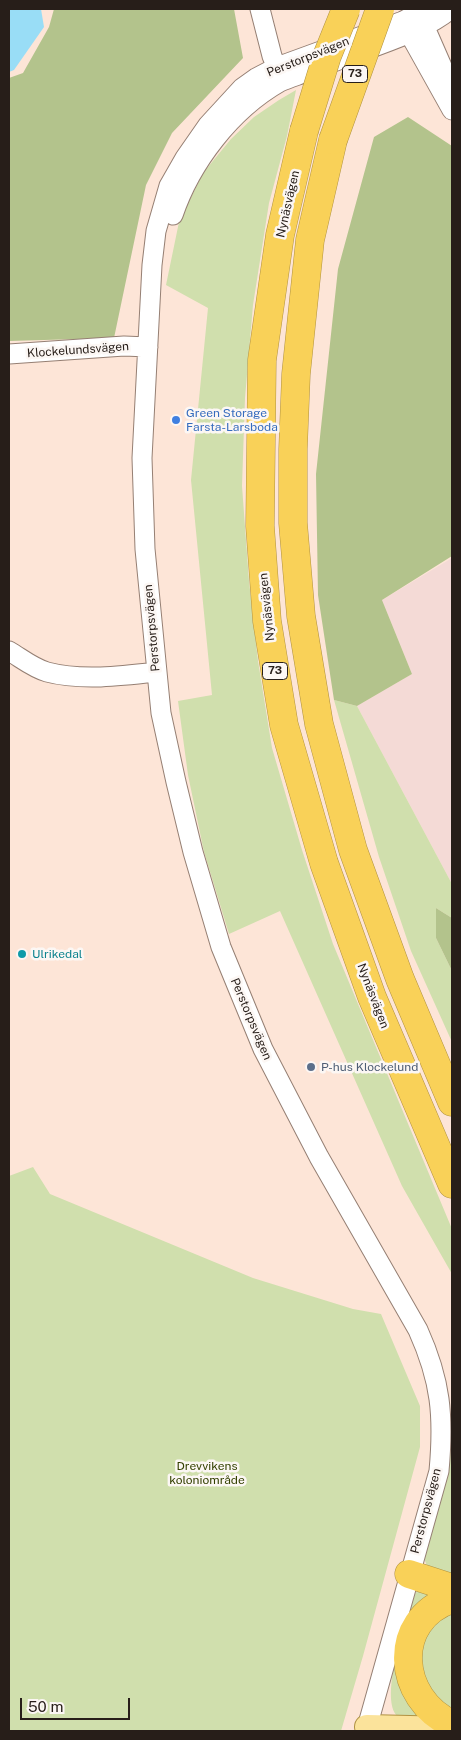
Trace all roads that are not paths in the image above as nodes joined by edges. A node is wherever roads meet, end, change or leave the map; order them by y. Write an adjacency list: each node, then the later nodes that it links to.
1 (260, 9): 5 (street)
2 (346, 9): 13 (highway, Nynäsvägen / 73, bridge)
3 (450, 9): 4 (street, Perstorpsvägen)
4 (410, 18): 5 (street, Perstorpsvägen); 6 (street); 7 (street); 12 (highway, 73, bridge)
5 (280, 74): 8 (street, Perstorpsvägen)
6 (452, 89)
7 (452, 110)
8 (148, 347): 9 (street, Klockelundsvägen); 11 (street, Perstorpsvägen)
9 (9, 354)
10 (9, 651): 11 (street)
11 (156, 672): 14 (street, Perstorpsvägen)
12 (452, 1102)
13 (452, 1184)
14 (409, 1574): 15 (highway); 19 (street, Perstorpsvägen)
15 (452, 1588)
16 (452, 1599): 17 (highway)
17 (452, 1724)
18 (452, 1728): 19 (main road)
19 (367, 1729)

